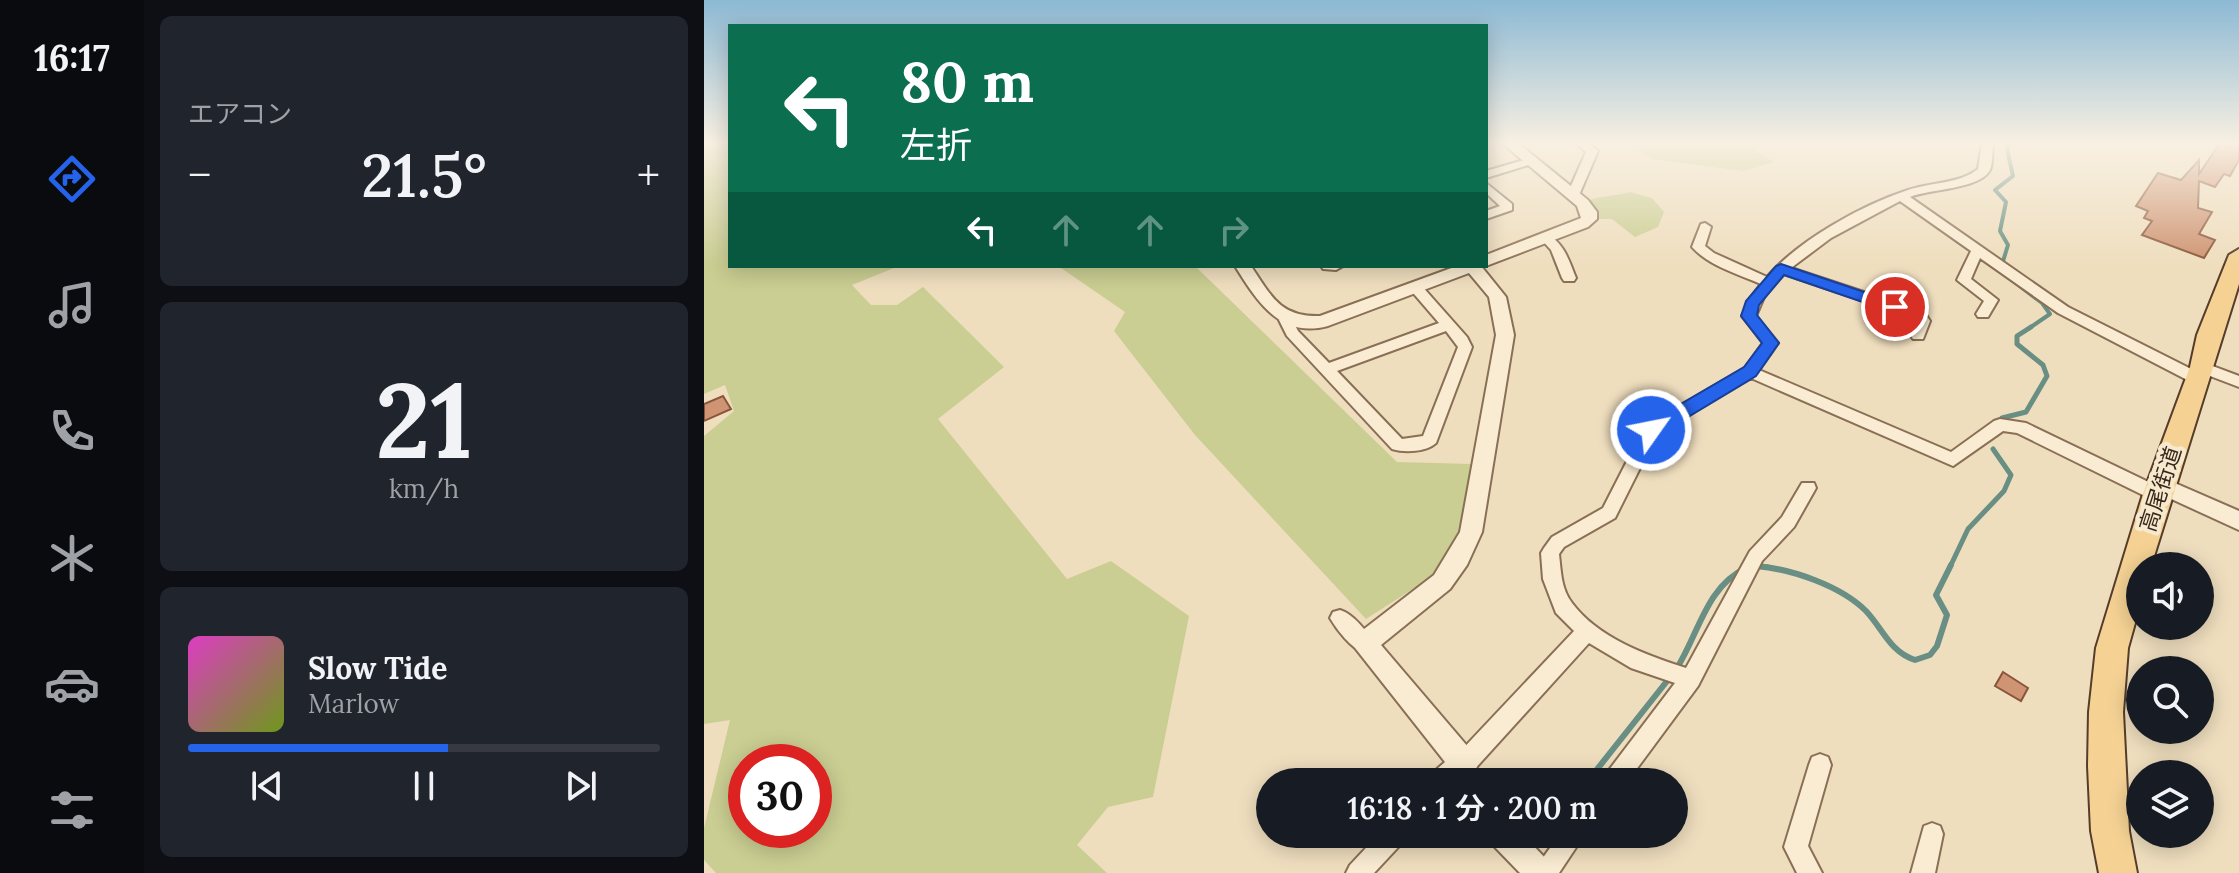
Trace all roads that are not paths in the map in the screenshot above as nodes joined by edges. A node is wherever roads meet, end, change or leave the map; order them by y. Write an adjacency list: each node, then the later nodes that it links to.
1 (1559, 184): 5 (street)
2 (1577, 184): 5 (street)
3 (1967, 184): 6 (street)
4 (1488, 189): 7 (street)
5 (1573, 195): 9 (street)
6 (1903, 198): 10 (street); 16 (street)
7 (1488, 214)
8 (1705, 227): 18 (street)
9 (1546, 238): 12 (street); 17 (street)
10 (1978, 249): 20 (street); 26 (street)
11 (2239, 255): 26 (main road, 高尾街道)
12 (1488, 260)
13 (1244, 268): 21 (street)
14 (1467, 268): 19 (street)
15 (1474, 268): 33 (street)
16 (1781, 269): 18 (street); 23 (street)
17 (1569, 278)
18 (1767, 282): 25 (street)
19 (1415, 287): 21 (street); 22 (street)
20 (1983, 314)
21 (1286, 320): 24 (street)
22 (1448, 325): 24 (street); 24 (street)
23 (1918, 336)
24 (1326, 370)
25 (1750, 372): 29 (street); 32 (street)
26 (2200, 373): 27 (street); 29 (main road, 高尾街道)
27 (2239, 382)
28 (1808, 488): 34 (street)
29 (2159, 490): 30 (street); 43 (main road, 高尾街道)
30 (2239, 521)
31 (1340, 618): 33 (street)
32 (1587, 631): 34 (street); 37 (street)
33 (1364, 644): 36 (street)
34 (1687, 678): 38 (street)
35 (1820, 765): 46 (street)
36 (1446, 768)
37 (1460, 768)
38 (1624, 768)
39 (1932, 834): 47 (street)
40 (1382, 848): 44 (street)
41 (1516, 848): 45 (street)
42 (1563, 848): 45 (street)
43 (2118, 872)
44 (1358, 873)
45 (1542, 873)
46 (1810, 873)
47 (1923, 873)

